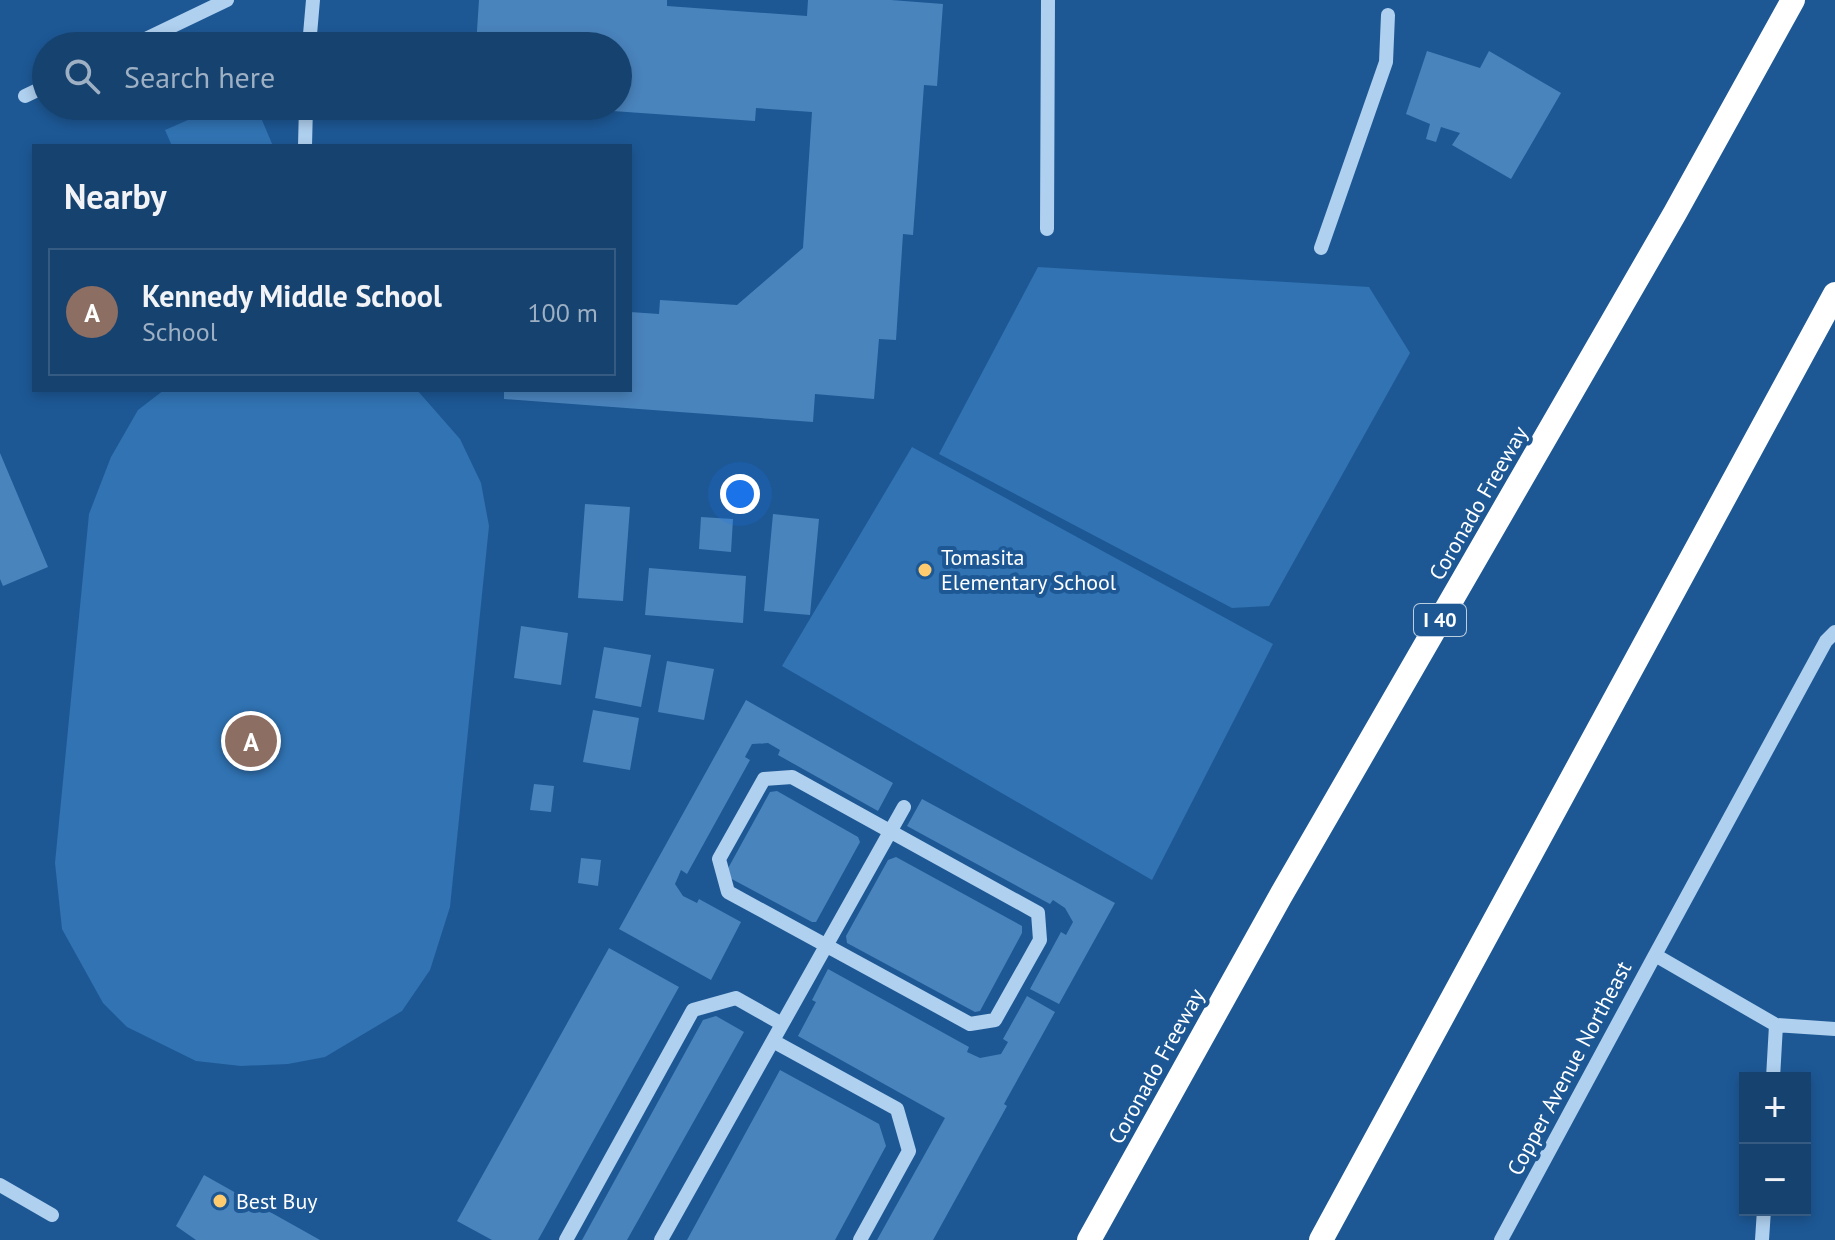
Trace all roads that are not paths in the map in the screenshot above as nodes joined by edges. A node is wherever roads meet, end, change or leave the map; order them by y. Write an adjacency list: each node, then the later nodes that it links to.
1 (227, 0): 6 (street)
2 (313, 0): 7 (street)
3 (1048, 0): 12 (street)
4 (1793, 0): 31 (highway, Coronado Freeway / I 40)
5 (1388, 15): 13 (street)
6 (160, 32)
7 (310, 32)
8 (32, 93): 9 (street)
9 (25, 96)
10 (306, 120): 11 (street)
11 (305, 144)
12 (1047, 229)
13 (1321, 248)
14 (1835, 294): 32 (highway)
15 (1835, 632): 19 (street)
16 (904, 807): 17 (street)
17 (891, 831): 18 (street); 18 (street); 18 (street)
18 (827, 945): 20 (street)
19 (1655, 955): 21 (street, Copper Avenue Northeast); 33 (street, Copper Avenue Northeast)
20 (782, 1024): 23 (street); 28 (street)
21 (1776, 1025): 22 (street); 24 (street)
22 (1835, 1029)
23 (773, 1041): 29 (street); 30 (street)
24 (1773, 1072)
25 (0, 1185): 26 (street)
26 (52, 1215)
27 (1764, 1216): 34 (street)
28 (566, 1240)
29 (661, 1240)
30 (860, 1240)
31 (1089, 1240)
32 (1321, 1240)
33 (1501, 1240)
34 (1762, 1240)

